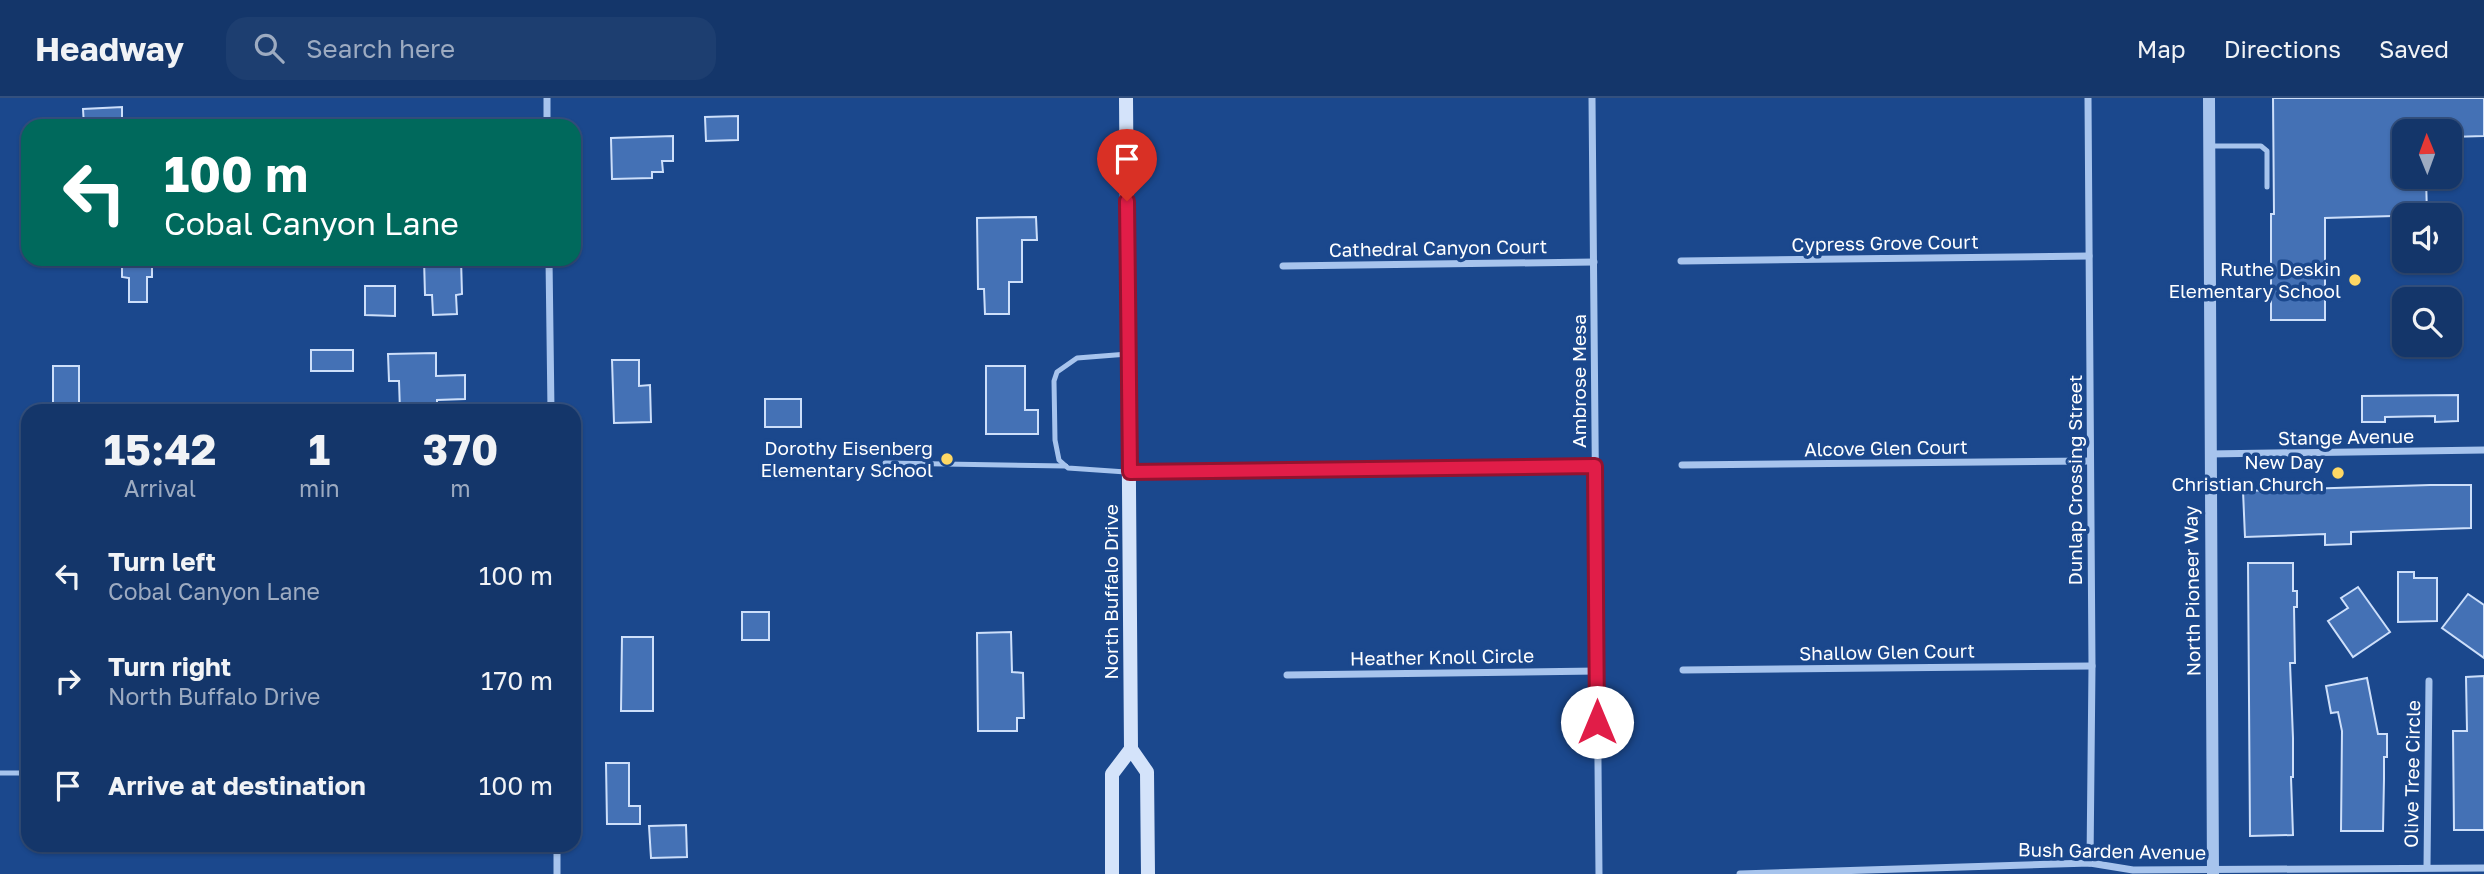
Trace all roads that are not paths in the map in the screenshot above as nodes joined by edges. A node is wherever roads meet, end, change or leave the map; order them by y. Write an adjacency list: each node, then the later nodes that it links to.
1 (547, 98): 6 (street)
2 (1126, 98): 14 (main road, North Buffalo Drive)
3 (1592, 98): 11 (street, Ambrose Mesa)
4 (2088, 98): 9 (street, Dunlap Crossing Street)
5 (2208, 98): 7 (street, North Pioneer Way)
6 (547, 119)
7 (2209, 146): 8 (lane); 17 (street, North Pioneer Way)
8 (2267, 187)
9 (2089, 256): 10 (street, Cypress Grove Court); 18 (street, Dunlap Crossing Street)
10 (1681, 261)
11 (1594, 262): 13 (street, Cathedral Canyon Court); 22 (street, Ambrose Mesa)
12 (549, 266): 15 (street)
13 (1283, 266)
14 (1129, 354): 21 (lane); 23 (main road, North Buffalo Drive)
15 (551, 404)
16 (2484, 450): 17 (street, Stange Avenue)
17 (2209, 454): 36 (street, North Pioneer Way)
18 (2091, 461): 20 (street, Alcove Glen Court); 24 (street, Dunlap Crossing Street)
19 (885, 464): 21 (lane)
20 (1682, 465)
21 (1066, 466): 23 (lane)
22 (1595, 466): 23 (street); 26 (street, Ambrose Mesa)
23 (1130, 472): 29 (main road, North Buffalo Drive)
24 (2092, 666): 25 (street, Shallow Glen Court); 33 (street, Dunlap Crossing Street)
25 (1683, 670)
26 (1597, 671): 27 (street, Heather Knoll Circle); 40 (street, Ambrose Mesa)
27 (1287, 674)
28 (2429, 681): 34 (street, Olive Tree Circle)
29 (1131, 749): 38 (main road); 39 (main road, North Buffalo Drive)
30 (21, 773): 31 (lane)
31 (0, 774)
32 (557, 852): 37 (street)
33 (2090, 863): 36 (street, Bush Garden Avenue); 41 (street, Bush Garden Avenue)
34 (2427, 867): 35 (street, Bush Garden Avenue); 36 (street, Bush Garden Avenue)
35 (2484, 869)
36 (2213, 872)
37 (557, 874)
38 (1111, 874)
39 (1148, 874)
40 (1599, 874)
41 (1740, 874)

